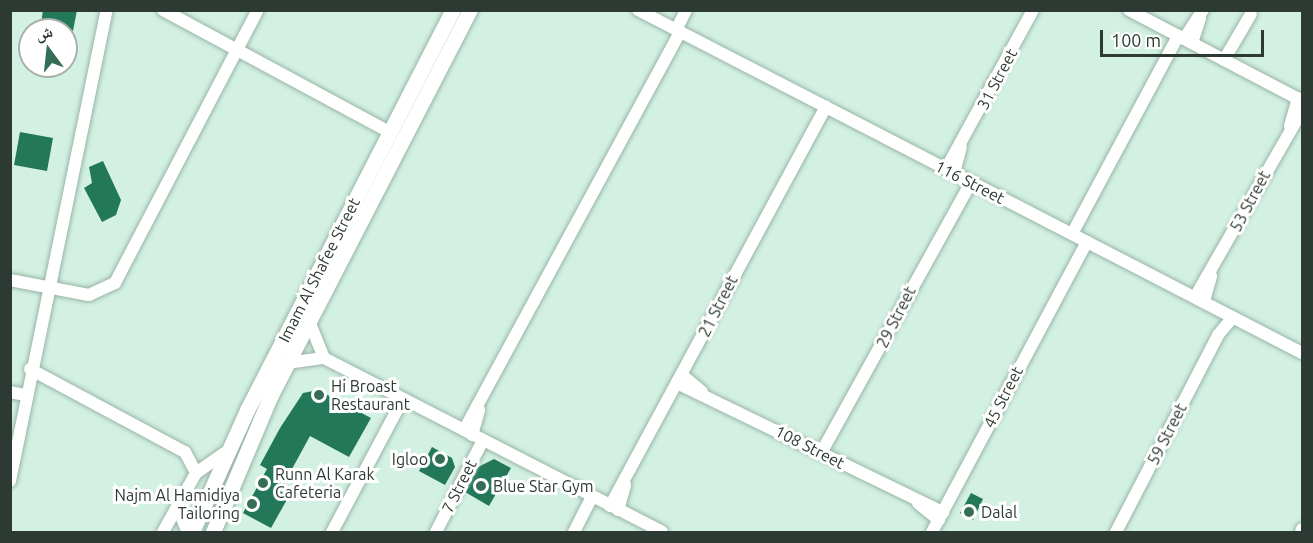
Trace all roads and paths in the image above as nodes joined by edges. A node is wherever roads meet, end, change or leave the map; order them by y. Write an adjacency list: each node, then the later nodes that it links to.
1 (107, 10): 22 (street)
2 (163, 10): 14 (street)
3 (258, 10): 14 (street)
4 (453, 10): 18 (street, Imam Al Shafee Street)
5 (470, 10): 25 (street, Imam Al Shafee Street)
6 (638, 10): 12 (street, 116 Street)
7 (686, 10): 12 (street, 7 Street)
8 (1033, 10): 19 (street, 31 Street)
9 (1129, 10): 13 (street)
10 (1202, 14): 13 (street, 45 Street)
11 (1251, 14): 15 (street)
12 (676, 30): 17 (street, 116 Street); 34 (street, 7 Street)
13 (1185, 40): 15 (street); 20 (street, 45 Street)
14 (237, 51): 18 (street); 22 (street)
15 (1224, 60): 16 (street)
16 (1301, 103): 23 (street, 53 Street)
17 (822, 105): 19 (street, 116 Street); 30 (street, 21 Street)
18 (390, 132): 35 (street, Imam Al Shafee Street)
19 (959, 176): 20 (street, 116 Street); 36 (street, 29 Street)
20 (1080, 238): 23 (street, 116 Street); 42 (street, 45 Street)
21 (10, 280): 22 (street)
22 (48, 287): 29 (street)
23 (1200, 299): 24 (street, 116 Street)
24 (1229, 315): 26 (street, 116 Street); 51 (street, 59 Street)
25 (309, 321): 27 (street); 28 (street, Imam Al Shafee Street)
26 (1302, 352)
27 (324, 358): 28 (street); 33 (street)
28 (287, 363): 45 (street, Imam Al Shafee Street)
29 (30, 369): 32 (street); 37 (street)
30 (680, 379): 36 (street, 108 Street); 41 (street, 21 Street)
31 (10, 392): 32 (street)
32 (26, 395): 38 (street)
33 (403, 399): 34 (street); 46 (street)
34 (473, 435): 39 (street); 47 (street, 7 Street)
35 (227, 451): 37 (street); 44 (street, Imam Al Shafee Street)
36 (825, 455): 42 (street, 108 Street)
37 (196, 473): 40 (street)
38 (10, 481)
39 (592, 497): 41 (street); 48 (street)
40 (178, 506): 43 (street); 44 (street)
41 (614, 508): 49 (street)
42 (941, 516): 50 (street, 45 Street)
43 (163, 532)
44 (190, 532)
45 (213, 532)
46 (332, 532)
47 (436, 532)
48 (574, 532)
49 (662, 532)
50 (932, 532)
51 (1116, 532)

